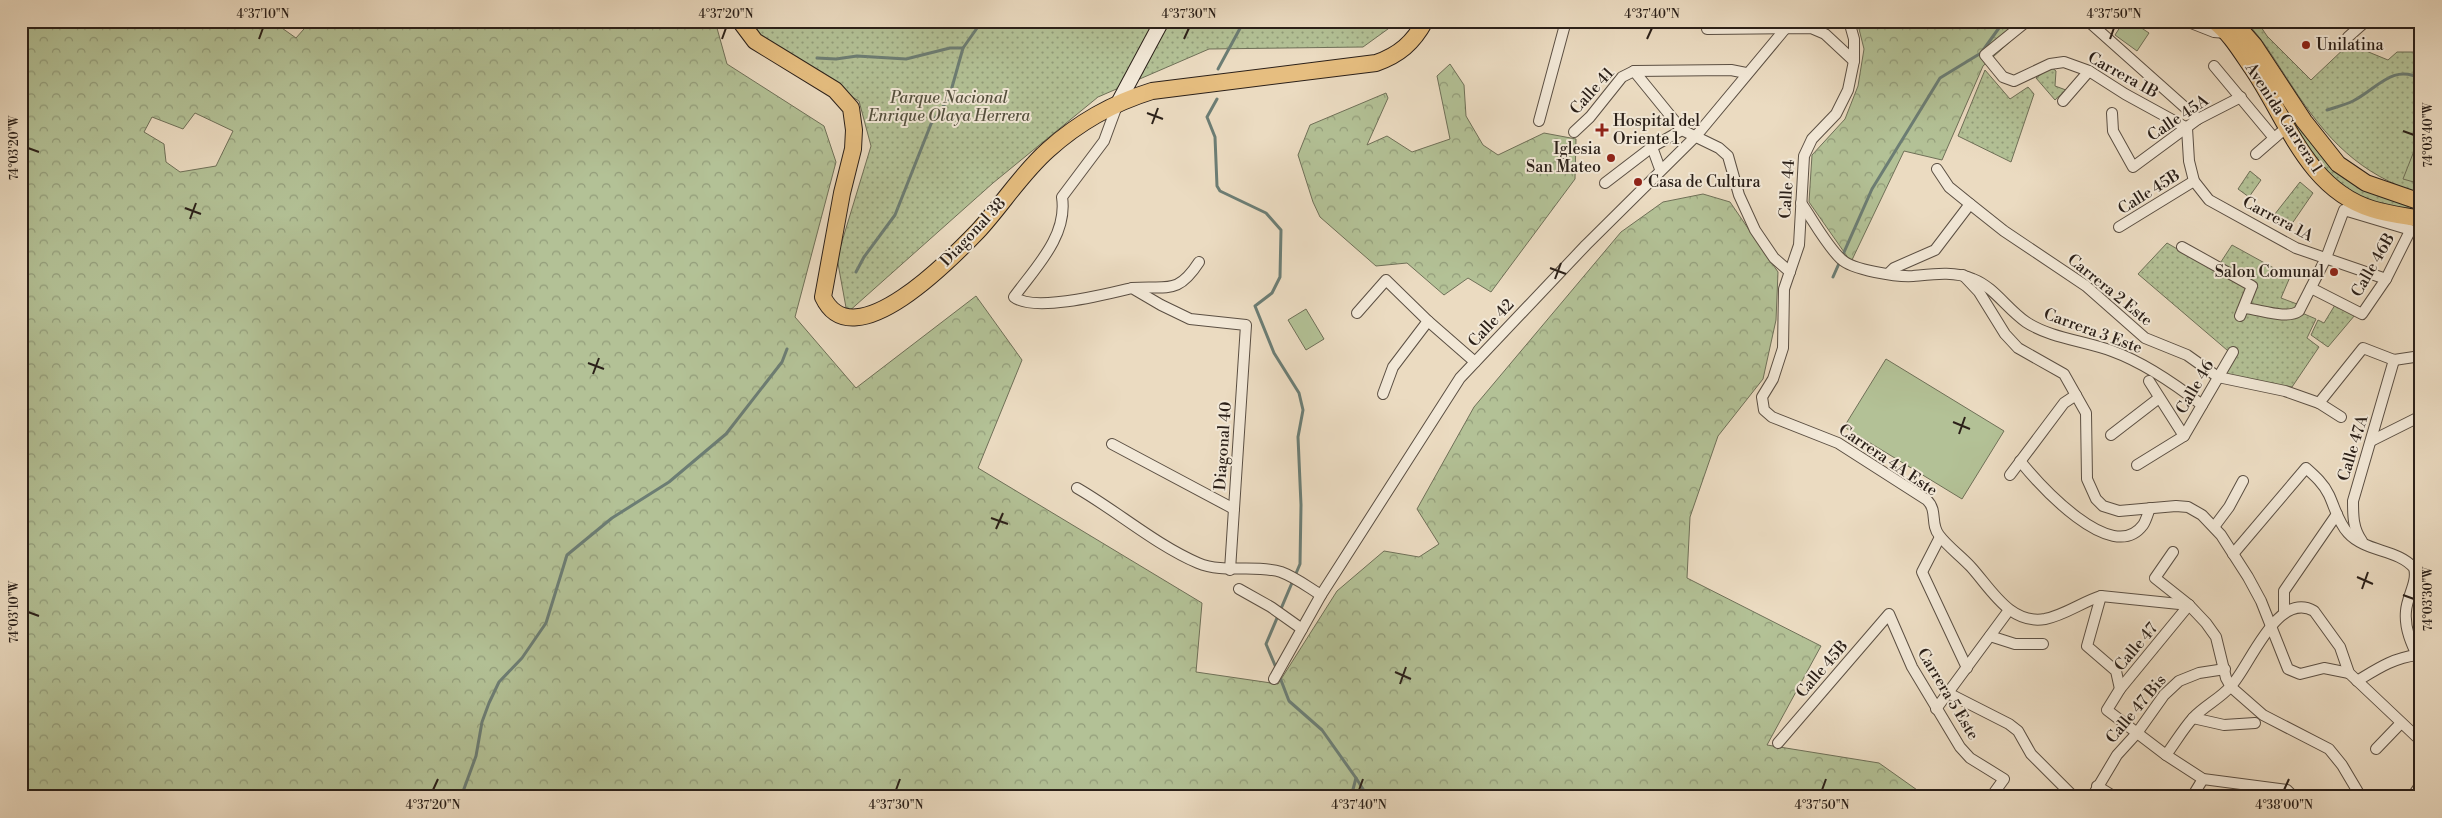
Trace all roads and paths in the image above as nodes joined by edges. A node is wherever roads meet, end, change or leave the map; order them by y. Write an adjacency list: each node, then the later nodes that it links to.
1 (740, 21): 22 (main road, Diagonal 38)
2 (1162, 21): 22 (street)
3 (1424, 21): 22 (main road, Diagonal 38)
4 (1566, 21): 25 (street)
5 (1849, 21): 15 (street, Calle 44)
6 (2027, 21): 18 (street, Carrera 1B)
7 (2088, 21): 24 (street)
8 (2186, 21): 11 (street)
9 (2214, 21): 11 (main road, Avenida Carrera 1)
10 (2366, 21): 14 (street)
11 (2230, 27): 26 (main road, Avenida Carrera 1); 38 (main road, Avenida Carrera 1)
12 (1707, 29): 13 (street)
13 (1786, 29): 15 (street); 19 (street, Calle 42)
14 (2348, 37)
15 (1854, 61): 39 (street, Calle 44)
16 (2214, 66): 20 (street)
17 (1634, 71): 19 (street); 28 (street); 29 (street, Calle 41)
18 (2089, 71): 21 (street); 27 (street, Carrera 1B)
19 (1746, 73): 30 (street, Calle 42)
20 (2241, 97): 24 (street, Calle 45A); 31 (street)
21 (2064, 101)
22 (1118, 103): 51 (street)
23 (2112, 114): 27 (street, Calle 45A)
24 (2198, 119): 27 (street, Calle 45A)
25 (1539, 121)
26 (2287, 127): 31 (street); 41 (main road, Avenida Carrera 1)
27 (2187, 128): 36 (street)
28 (1682, 130): 30 (street); 32 (street)
29 (1574, 132)
30 (1696, 136): 34 (street, Calle 42); 47 (street)
31 (2274, 138): 33 (street)
32 (1652, 147): 34 (street); 37 (street)
33 (2256, 154)
34 (1660, 169): 58 (street, Calle 42)
35 (1937, 169): 40 (street, Carrera 2 Este)
36 (2194, 181): 42 (street, Calle 45B); 45 (street, Carrera 1A)
37 (1605, 183)
38 (2421, 202)
39 (1801, 203): 47 (street, Calle 44); 48 (street, Carrera 3 Este)
40 (1970, 204): 48 (street); 59 (street, Carrera 2 Este)
41 (2415, 225): 43 (street); 45 (street); 50 (street, Calle 46B)
42 (2119, 227)
43 (2421, 233)
44 (2182, 247): 52 (street)
45 (2326, 258): 50 (street, Carrera 1A); 52 (street)
46 (1199, 262): 51 (street)
47 (1790, 272): 66 (street, Calle 44)
48 (1888, 274): 49 (street, Carrera 3 Este)
49 (1963, 275): 62 (street); 65 (street, Carrera 3 Este)
50 (2386, 279): 52 (street, Calle 46B)
51 (1132, 288): 79 (street, Diagonal 40)
52 (2311, 288)
53 (1357, 313): 54 (street)
54 (1428, 322): 58 (street); 61 (street)
55 (2233, 352): 59 (street, Calle 46)
56 (2421, 359): 57 (street)
57 (2394, 360): 64 (street); 71 (street, Calle 47A)
58 (1475, 362): 88 (street, Calle 42)
59 (2218, 377): 64 (street, Carrera 2 Este); 65 (street, Calle 46)
60 (2149, 381): 63 (street)
61 (1383, 394)
62 (2076, 395): 73 (street); 78 (street)
63 (2159, 398): 69 (street); 70 (street)
64 (2319, 403): 67 (street, Carrera 2 Este)
65 (2202, 405): 70 (street, Calle 46)
66 (1764, 410): 82 (street, Carrera 4A Este)
67 (2341, 416)
68 (2421, 416): 71 (street)
69 (2111, 435)
70 (2184, 436): 74 (street)
71 (2371, 441): 83 (street, Calle 47A)
72 (1112, 444): 79 (street)
73 (2020, 461): 75 (street); 78 (street)
74 (2137, 465)
75 (2010, 475)
76 (2243, 481): 81 (street)
77 (1077, 488): 86 (street)
78 (2150, 508): 81 (street)
79 (1234, 509): 86 (street, Diagonal 40)
80 (2336, 514): 83 (street); 85 (street); 92 (street)
81 (2214, 527): 85 (street)
82 (1940, 537): 91 (street); 99 (street)
83 (2364, 544): 98 (street)
84 (2173, 552): 90 (street)
85 (2233, 554): 94 (street)
86 (1230, 570): 88 (street)
87 (1239, 590): 95 (street)
88 (1321, 595): 95 (street, Calle 42)
89 (2101, 596): 90 (street); 91 (street); 105 (street)
90 (2189, 606): 100 (street); 105 (street, Calle 47)
91 (2009, 610): 96 (street)
92 (2284, 613): 94 (street); 101 (street)
93 (1889, 614): 107 (street, Carrera 5 Este); 113 (street, Calle 45B)
94 (2271, 626): 101 (street); 104 (street)
95 (1302, 629): 102 (street, Calle 42)
96 (1990, 636): 97 (street); 99 (street)
97 (2043, 644)
98 (2419, 659): 103 (street)
99 (1966, 668): 106 (street)
100 (2225, 669): 104 (street); 111 (street, Calle 47 Bis)
101 (2349, 673): 103 (street)
102 (1274, 679)
103 (2357, 681): 110 (street)
104 (2231, 687): 108 (street); 125 (street)
105 (2120, 689): 111 (street, Calle 47)
106 (1948, 694): 107 (street); 120 (street, Carrera 5 Este)
107 (1936, 710): 119 (street, Carrera 5 Este)
108 (2194, 718): 109 (street); 115 (street)
109 (2255, 723)
110 (2402, 723): 112 (street); 114 (street)
111 (2137, 733): 115 (street); 118 (street, Calle 47 Bis)
112 (2421, 742)
113 (1778, 743)
114 (2376, 749)
115 (2166, 755): 116 (street)
116 (2203, 779): 123 (street); 124 (street)
117 (2421, 784): 126 (street)
118 (2097, 786): 121 (street, Calle 47 Bis); 122 (street)
119 (1991, 797)
120 (2074, 797)
121 (2092, 797)
122 (2115, 797)
123 (2192, 797)
124 (2294, 797)
125 (2361, 797)
126 (2412, 797)

